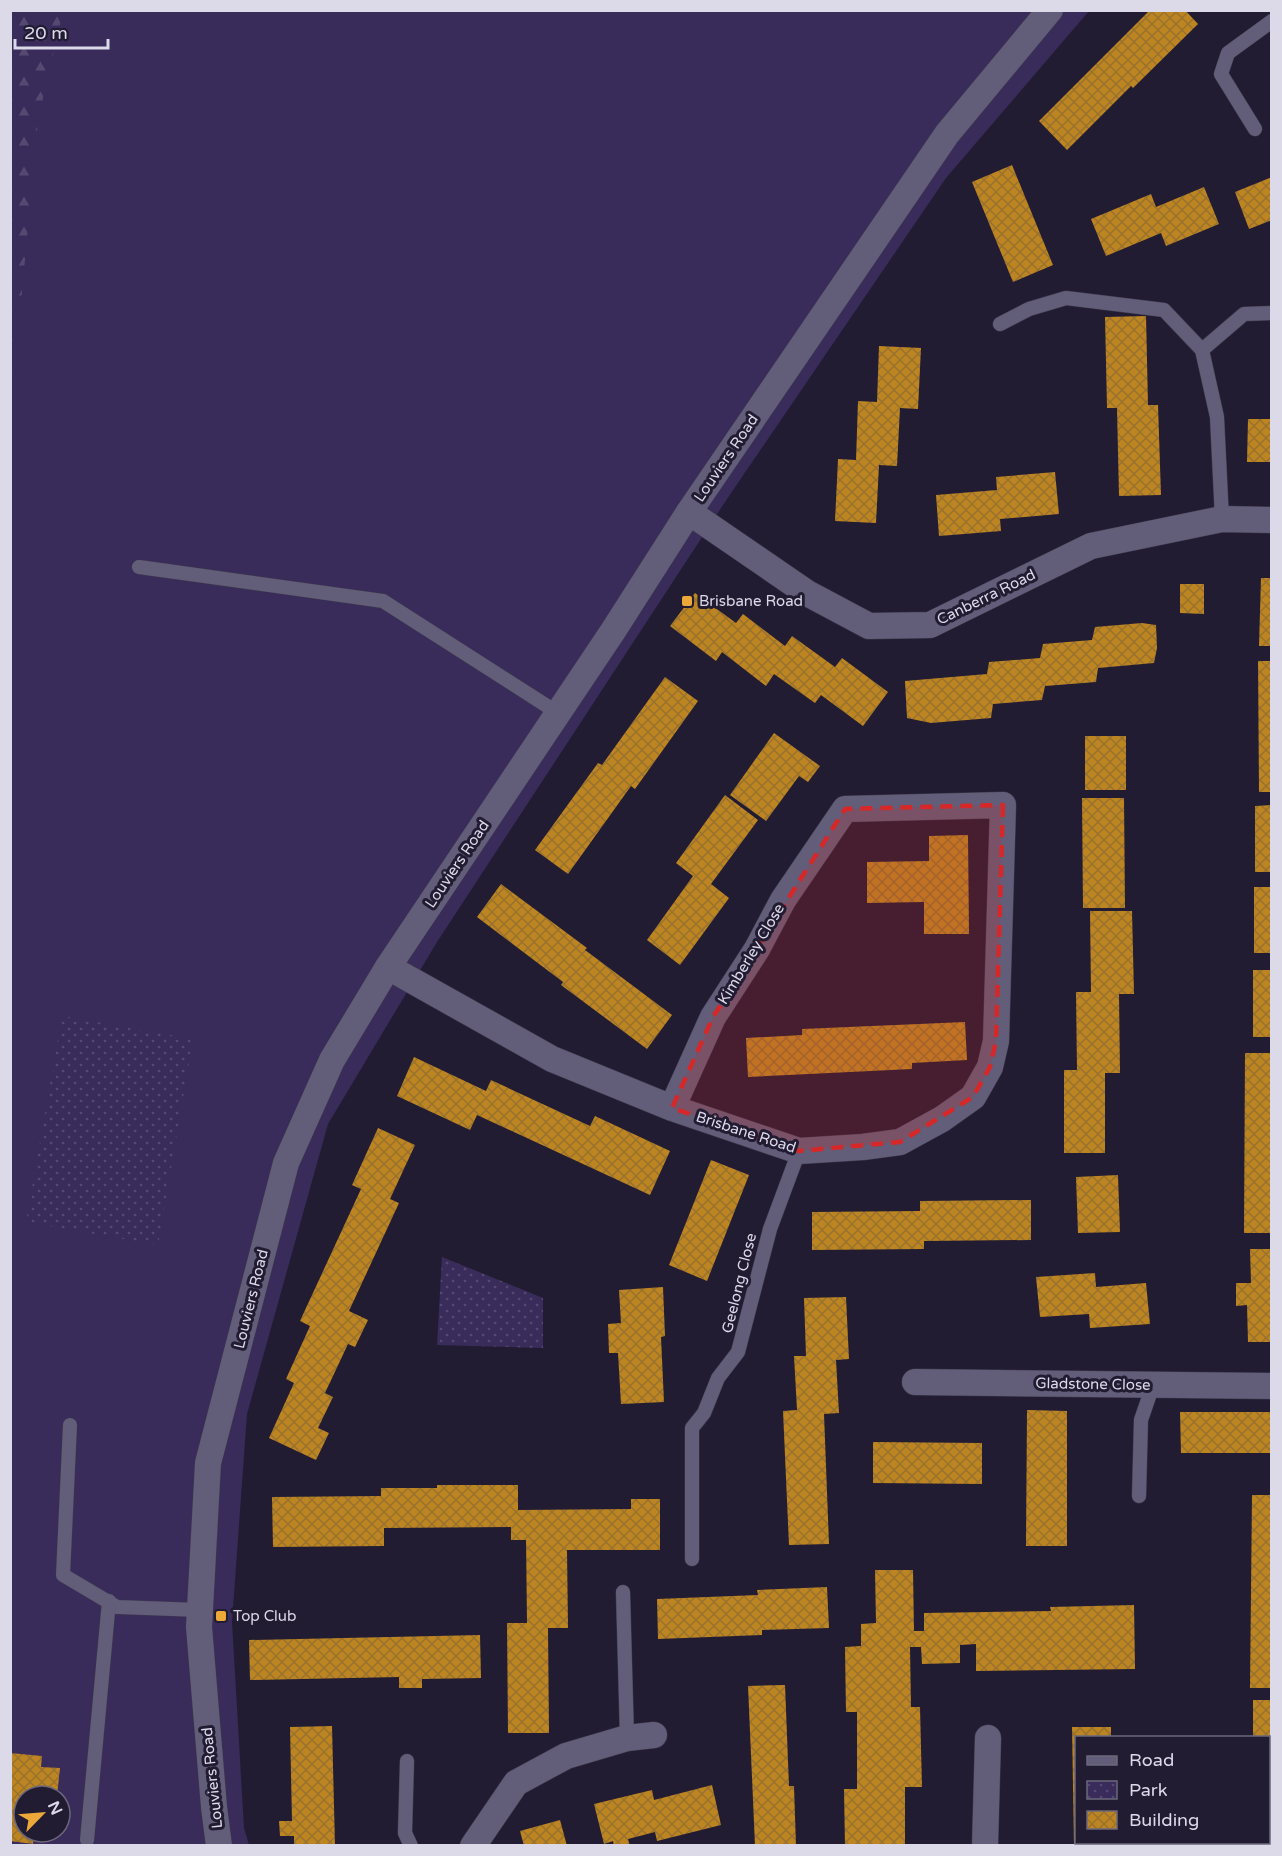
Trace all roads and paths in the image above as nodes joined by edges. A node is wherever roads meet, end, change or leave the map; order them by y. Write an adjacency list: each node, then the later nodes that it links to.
1 (1050, 10): 7 (street, Louviers Road)
2 (1272, 21): 3 (lane)
3 (1255, 129)
4 (1272, 313): 6 (lane)
5 (1000, 324): 6 (lane)
6 (1202, 350): 8 (lane)
7 (689, 512): 8 (street, Canberra Road); 11 (street, Louviers Road)
8 (1222, 519): 9 (street, Canberra Road)
9 (1272, 520)
10 (139, 567): 11 (lane)
11 (558, 714): 13 (street, Louviers Road)
12 (844, 809): 14 (street, Kimberley Close); 15 (street, Brisbane Road)
13 (388, 967): 14 (street, Brisbane Road); 24 (street, Louviers Road)
14 (672, 1108): 15 (street, Brisbane Road)
15 (799, 1151): 21 (lane, Geelong Close)
16 (915, 1382): 17 (street, Gladstone Close)
17 (1153, 1385): 18 (street, Gladstone Close); 20 (lane)
18 (1272, 1386)
19 (70, 1425): 23 (lane)
20 (1139, 1496)
21 (692, 1559)
22 (623, 1592): 26 (lane)
23 (109, 1601): 24 (lane); 29 (lane)
24 (200, 1610): 30 (street, Louviers Road)
25 (654, 1735): 26 (street)
26 (627, 1738): 32 (street)
27 (988, 1738): 33 (street)
28 (407, 1761): 31 (lane)
29 (87, 1840)
30 (219, 1845)
31 (411, 1845)
32 (473, 1845)
33 (985, 1845)

